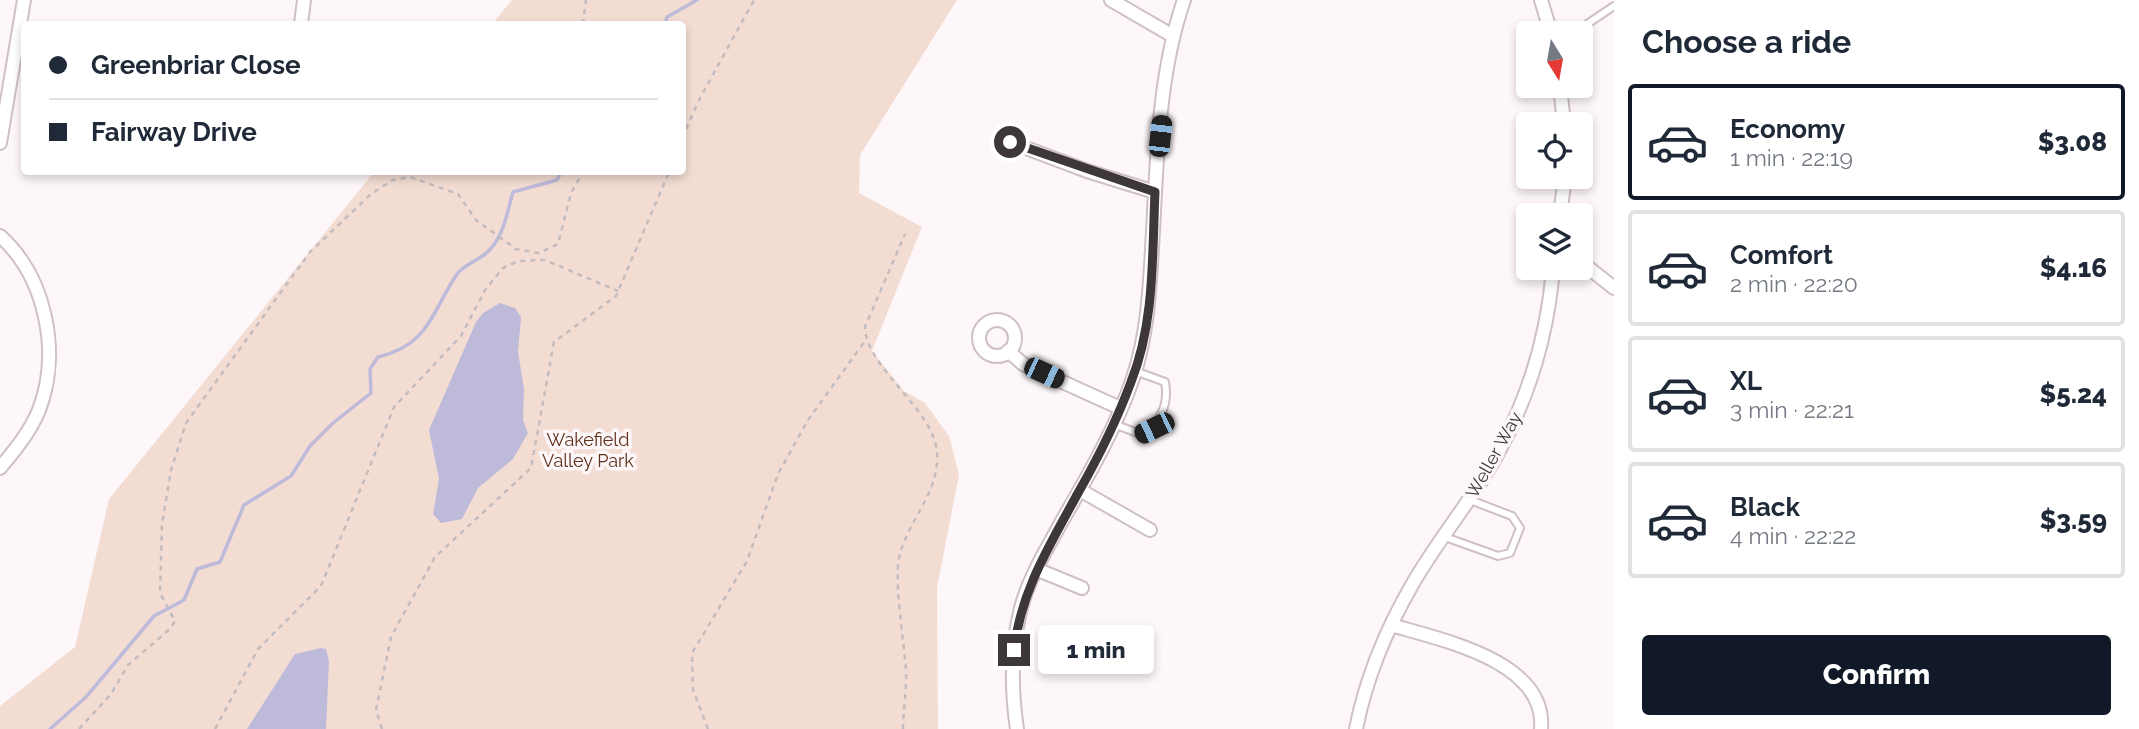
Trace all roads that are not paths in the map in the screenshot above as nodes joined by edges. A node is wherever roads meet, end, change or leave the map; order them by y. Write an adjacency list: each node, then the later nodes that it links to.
1 (24, 0): 12 (street)
2 (304, 0): 7 (street)
3 (1111, 0): 10 (street)
4 (1184, 0): 10 (street)
5 (1541, 0): 8 (street)
6 (1614, 6): 9 (lane)
7 (302, 21)
8 (1547, 21)
9 (1592, 21)
10 (1173, 36): 13 (street)
11 (1010, 142): 13 (street)
12 (0, 143)
13 (1155, 192): 19 (street)
14 (0, 236): 22 (street)
15 (1593, 271): 17 (street)
16 (1551, 280): 24 (street, Weller Way)
17 (1614, 288)
18 (1009, 351): 20 (street)
19 (1135, 371): 20 (street); 21 (lane)
20 (1120, 408): 21 (street)
21 (1112, 424): 23 (street)
22 (0, 468)
23 (1080, 490): 25 (street); 27 (street)
24 (1470, 500): 26 (street, Weller Way); 26 (lane)
25 (1150, 530)
26 (1445, 537): 29 (street, Weller Way)
27 (1036, 569): 28 (street); 30 (street)
28 (1082, 588)
29 (1391, 625): 31 (street, Weller Way); 32 (street)
30 (1017, 729)
31 (1356, 729)
32 (1541, 729)

